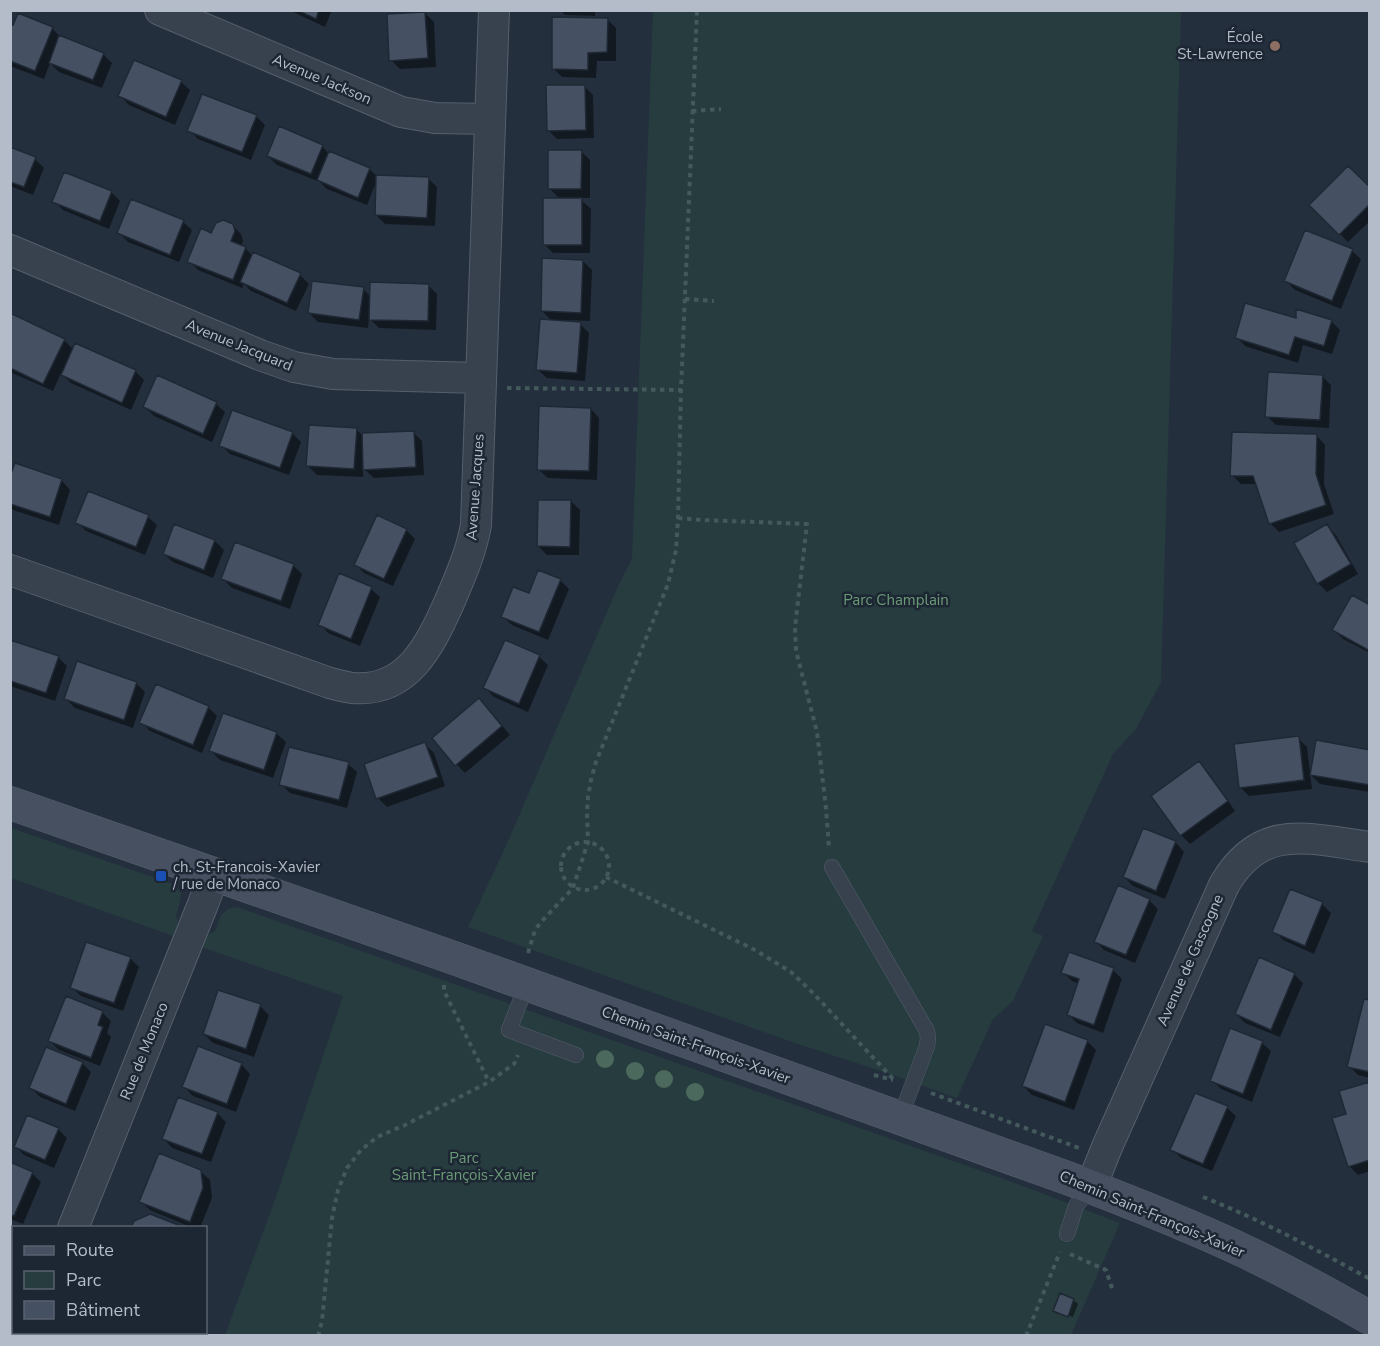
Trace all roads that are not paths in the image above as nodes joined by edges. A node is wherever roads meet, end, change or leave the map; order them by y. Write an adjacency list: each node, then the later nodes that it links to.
1 (160, 10): 3 (street, Avenue Jackson)
2 (494, 10): 3 (street, Avenue Jacques)
3 (490, 119): 5 (street, Avenue Jacques)
4 (10, 250): 5 (street, Avenue Jacquard)
5 (489, 383): 6 (street, Avenue Jacques)
6 (10, 570)
7 (10, 803): 10 (street, Chemin Saint-François-Xavier)
8 (1370, 848): 14 (street, Avenue de Gascogne)
9 (832, 867): 13 (lane)
10 (214, 874): 11 (street, Chemin Saint-François-Xavier); 15 (street, Rue de Monaco)
11 (527, 969): 12 (lane); 13 (street, Chemin Saint-François-Xavier)
12 (576, 1055)
13 (900, 1118): 14 (street, Chemin Saint-François-Xavier)
14 (1091, 1187): 16 (lane); 17 (street, Chemin Saint-François-Xavier)
15 (73, 1226)
16 (1067, 1234)
17 (1370, 1318)

